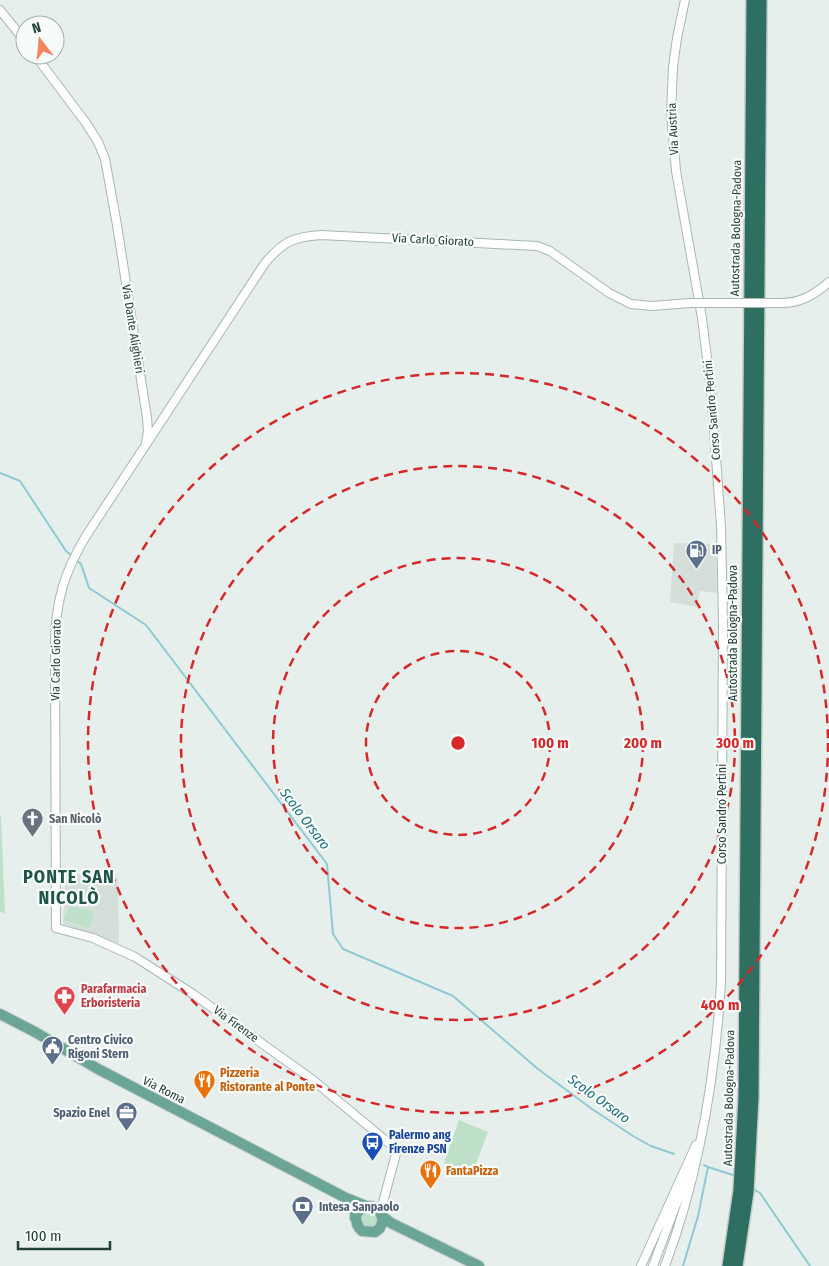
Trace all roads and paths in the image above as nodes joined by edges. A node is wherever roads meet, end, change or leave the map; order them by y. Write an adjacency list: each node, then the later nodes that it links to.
1 (685, 0): 7 (street, Via Austria)
2 (752, 0): 27 (highway, Autostrada Bologna-Padova)
3 (761, 0): 28 (highway, Autostrada Bologna-Padova)
4 (0, 10): 5 (street)
5 (15, 29)
6 (43, 65): 9 (street, Via Dante Alighieri)
7 (692, 257): 15 (street, Corso Sandro Pertini)
8 (829, 282): 10 (street, Via Carlo Giorato, bridge)
9 (147, 418): 10 (street); 11 (street, Via Dante Alighieri)
10 (163, 421): 11 (street, Via Carlo Giorato); 12 (street, Via Carlo Giorato)
11 (148, 431): 12 (street, Via Dante Alighieri)
12 (142, 450): 13 (street, Via Carlo Giorato)
13 (56, 928): 17 (street, Via Firenze)
14 (0, 1014): 16 (main road, Via Roma)
15 (702, 1132): 24 (street, Corso Sandro Pertini); 25 (street, Corso Sandro Pertini); 26 (street, Corso Sandro Pertini)
16 (346, 1198): 18 (main road, Via Roma); 20 (main road)
17 (383, 1200): 18 (street); 19 (street)
18 (369, 1206): 19 (main road); 20 (main road)
19 (382, 1215): 21 (main road); 22 (main road)
20 (356, 1218): 22 (main road)
21 (402, 1228): 22 (main road); 23 (main road)
22 (377, 1231)
23 (480, 1266)
24 (642, 1266)
25 (653, 1266)
26 (665, 1266)
27 (728, 1266)
28 (737, 1266)

